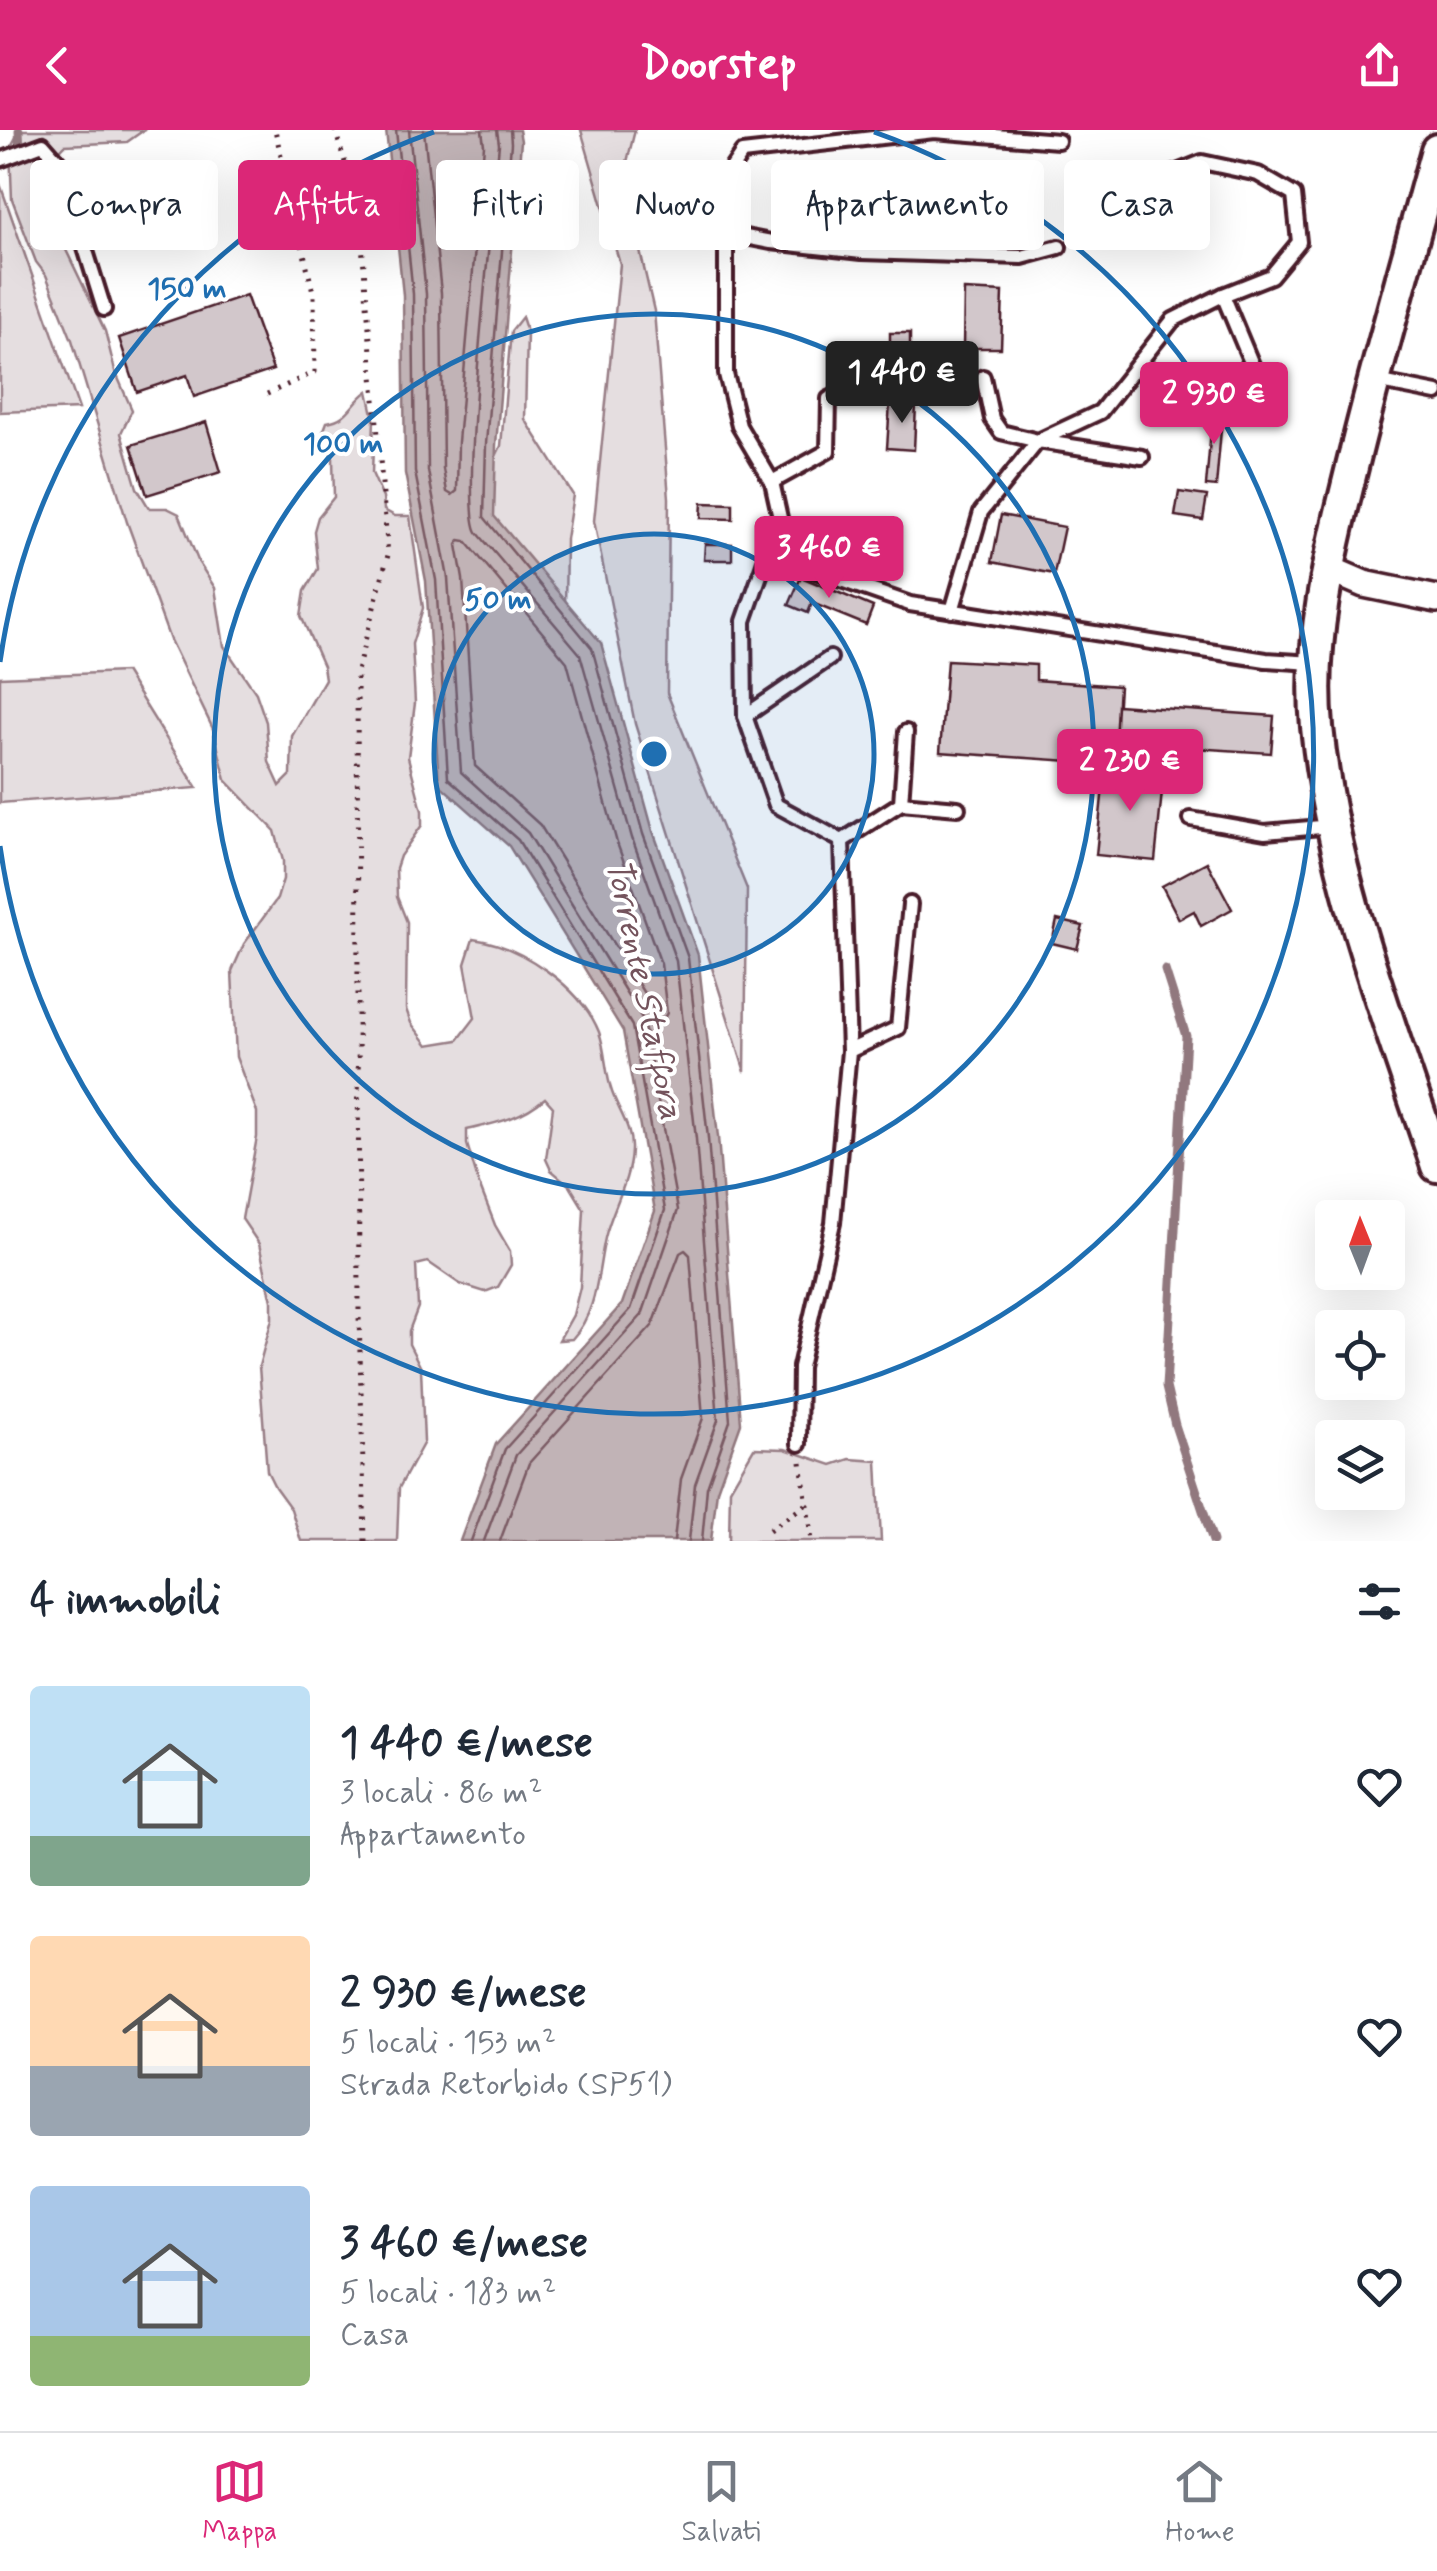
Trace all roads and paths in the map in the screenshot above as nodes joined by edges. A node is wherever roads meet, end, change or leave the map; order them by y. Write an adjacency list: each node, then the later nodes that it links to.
1 (275, 130): 18 (path)
2 (334, 130): 41 (path)
3 (1058, 140): 6 (lane)
4 (1437, 150): 15 (street)
5 (0, 160): 12 (lane)
6 (737, 160)
7 (1210, 164): 11 (lane)
8 (751, 238): 9 (lane)
9 (1060, 247)
10 (725, 250): 21 (lane)
11 (1223, 295): 13 (lane); 19 (lane)
12 (104, 309)
13 (1254, 366)
14 (982, 377): 19 (lane)
15 (1374, 380): 17 (lane); 23 (street)
16 (850, 389): 21 (lane)
17 (1437, 393)
18 (267, 394)
19 (1038, 441): 20 (lane); 25 (lane)
20 (1142, 456)
21 (772, 482): 22 (lane)
22 (767, 554): 25 (lane); 28 (lane)
23 (1327, 568): 24 (street); 27 (street)
24 (1437, 599)
25 (952, 610): 27 (lane)
26 (830, 658): 28 (lane)
27 (1316, 663): 33 (street)
28 (746, 716): 34 (lane)
29 (906, 732): 30 (lane)
30 (902, 803): 31 (lane); 34 (lane)
31 (958, 808)
32 (1190, 819): 33 (lane)
33 (1332, 826): 37 (street)
34 (842, 841): 36 (lane)
35 (910, 904): 36 (lane)
36 (850, 1051): 38 (lane)
37 (1437, 1166)
38 (799, 1444): 39 (path)
39 (807, 1504): 40 (path); 42 (path)
40 (769, 1530)
41 (365, 1541)
42 (812, 1541)

